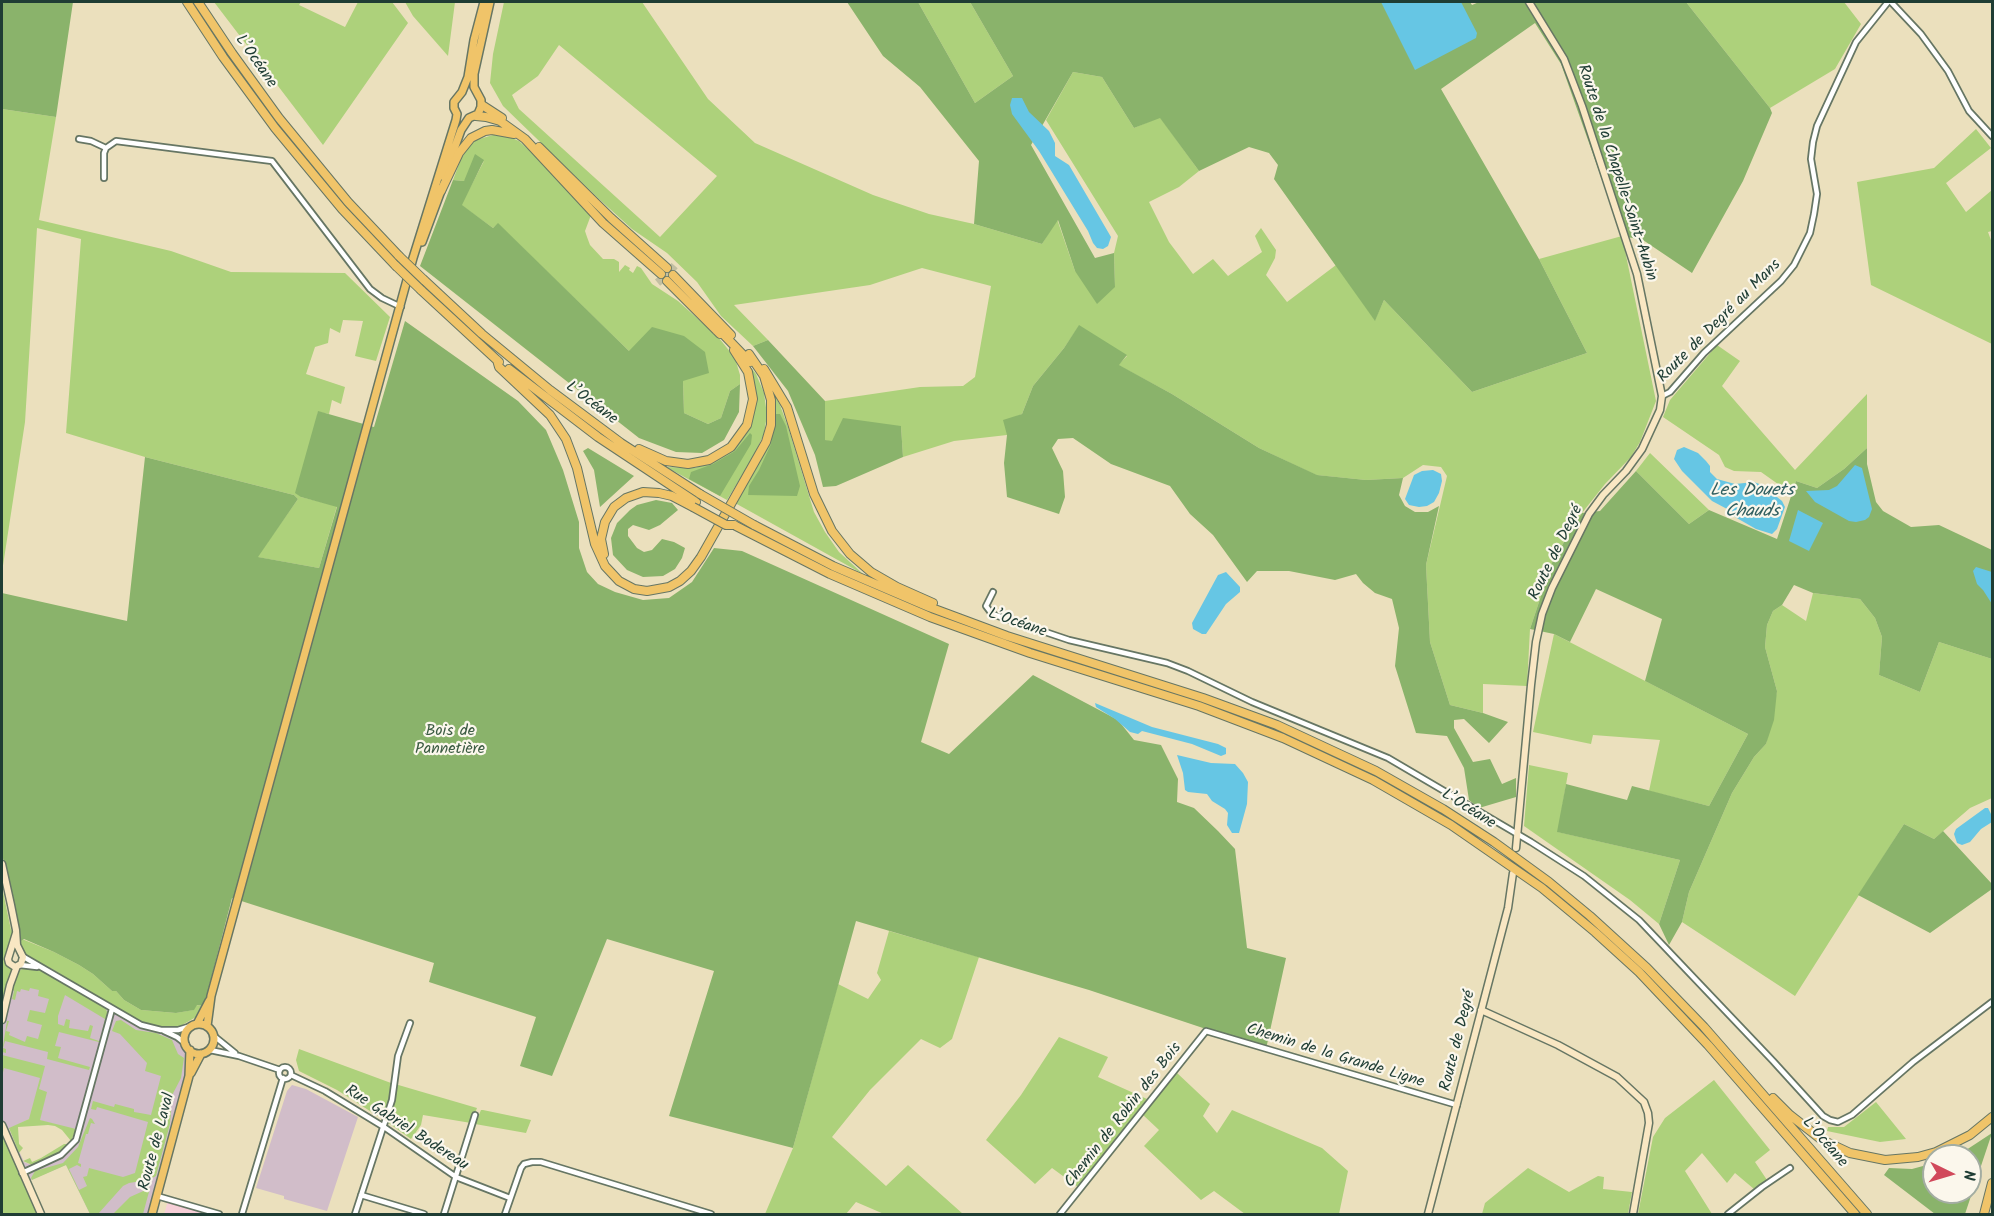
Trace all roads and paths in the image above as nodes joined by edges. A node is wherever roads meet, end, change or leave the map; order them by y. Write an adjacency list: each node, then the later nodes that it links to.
1 (187, 2): 25 (highway, L’Océane, bridge)
2 (198, 2): 27 (highway, L’Océane, bridge)
3 (484, 2): 7 (main road)
4 (490, 2): 8 (main road)
5 (1529, 2): 26 (street, Route de la Chapelle-Saint-Aubin)
6 (1889, 2): 12 (street); 26 (street, Route de Degré au Mans)
7 (462, 92): 8 (main road); 10 (main road)
8 (477, 94): 9 (main road)
9 (482, 105): 11 (main road); 18 (highway)
10 (457, 114): 11 (main road); 20 (main road)
11 (472, 117): 14 (highway); 17 (main road)
12 (1992, 136)
13 (79, 139): 15 (street)
14 (525, 139): 17 (highway); 19 (highway)
15 (106, 148): 16 (street); 21 (street)
16 (104, 178)
17 (441, 191): 20 (main road)
18 (644, 247): 19 (highway); 19 (highway)
19 (635, 252)
20 (410, 276): 21 (main road)
21 (401, 307): 42 (main road)
22 (702, 311): 22 (highway); 23 (highway); 24 (highway)
23 (717, 331): 27 (highway); 28 (highway)
24 (749, 354): 25 (highway); 30 (highway)
25 (497, 360): 28 (highway, L’Océane)
26 (1662, 396): 31 (street, Route de Degré)
27 (621, 443): 30 (highway, L’Océane, bridge)
28 (694, 504): 87 (highway, L’Océane)
29 (993, 592): 31 (street)
30 (962, 620): 61 (highway, L’Océane)
31 (1518, 835): 32 (street, Route de Degré); 43 (street)
32 (1516, 848)
33 (2, 864): 35 (street)
34 (1513, 873): 45 (street, Route de Degré)
35 (16, 933): 36 (street); 37 (street)
36 (10, 953): 37 (street); 38 (street)
37 (22, 955): 39 (street); 40 (street)
38 (9, 963): 39 (street); 41 (street)
39 (18, 966): 40 (street); 41 (street)
40 (43, 968): 44 (street)
41 (10, 985): 46 (street)
42 (211, 996): 48 (main road); 49 (main road)
43 (1992, 1002)
44 (112, 1009): 50 (street); 68 (street)
45 (1481, 1010): 62 (street, Route de Degré); 85 (street)
46 (2, 1020)
47 (410, 1023): 66 (street)
48 (194, 1025): 49 (main road); 50 (street); 53 (main road)
49 (207, 1026): 52 (main road)
50 (161, 1030): 53 (street)
51 (1206, 1031): 62 (street, Chemin de la Grande Ligne); 83 (street, Chemin de Robin des Bois)
52 (214, 1036): 54 (main road); 56 (street)
53 (188, 1047): 55 (main road); 59 (main road, Route de Laval)
54 (210, 1050): 55 (main road); 56 (street)
55 (201, 1054): 59 (main road, Route de Laval)
56 (239, 1056): 57 (street)
57 (280, 1070): 58 (street); 60 (street)
58 (291, 1075): 60 (street); 66 (street, Rue Gabriel Bodereau)
59 (189, 1076): 72 (main road, Route de Laval)
60 (284, 1078): 77 (street)
61 (1758, 1088): 64 (highway); 88 (highway, L’Océane)
62 (1456, 1105): 84 (street, Route de Degré)
63 (475, 1115): 69 (street)
64 (1992, 1117)
65 (2, 1125): 68 (street)
66 (384, 1127): 69 (street, Rue Gabriel Bodereau); 71 (street)
67 (1790, 1168): 86 (street)
68 (22, 1173): 74 (street)
69 (456, 1177): 73 (street, Rue Gabriel Bodereau); 80 (street)
70 (1992, 1183): 89 (highway)
71 (361, 1195): 78 (street); 79 (street)
72 (157, 1196): 75 (main road, Route de Laval); 76 (street)
73 (510, 1198): 81 (street); 82 (street)
74 (41, 1215)
75 (152, 1215)
76 (219, 1215)
77 (242, 1215)
78 (355, 1215)
79 (424, 1215)
80 (444, 1215)
81 (505, 1215)
82 (711, 1215)
83 (1060, 1215)
84 (1428, 1215)
85 (1632, 1215)
86 (1728, 1215)
87 (1855, 1215)
88 (1867, 1215)
89 (1983, 1215)

